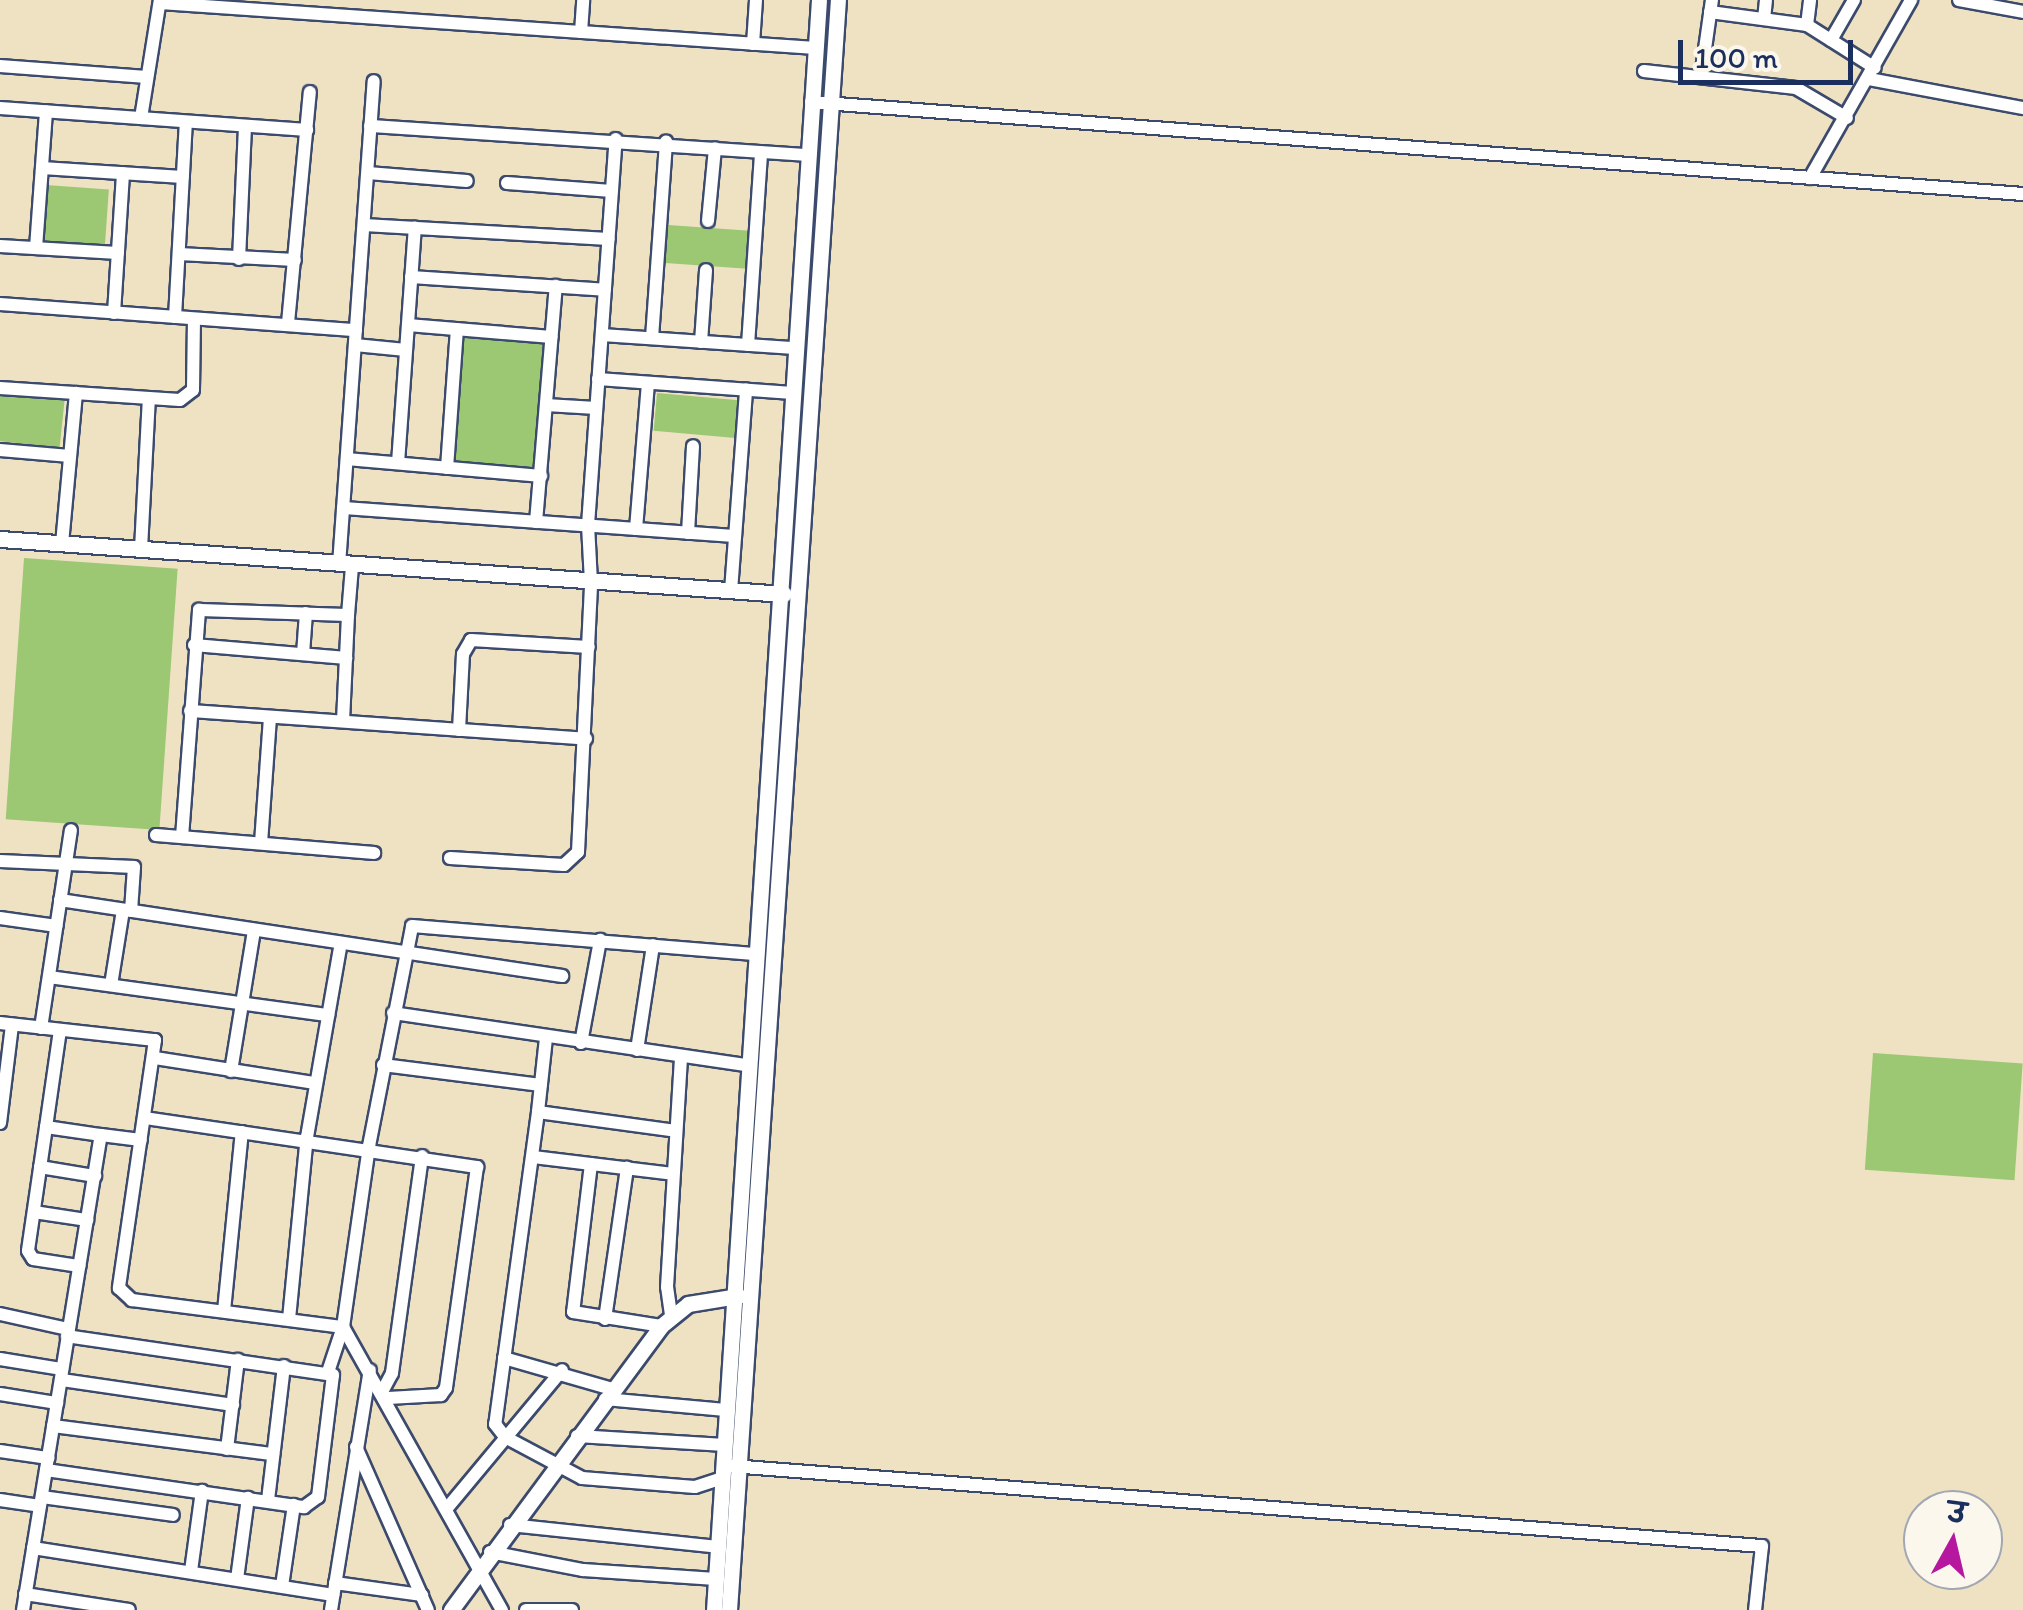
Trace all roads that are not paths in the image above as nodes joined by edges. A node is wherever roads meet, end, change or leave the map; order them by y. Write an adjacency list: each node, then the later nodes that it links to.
1 (583, 0): 15 (street)
2 (756, 0): 17 (street)
3 (819, 0): 18 (street)
4 (838, 0): 30 (street)
5 (1766, 0): 13 (street)
6 (1810, 0): 14 (street)
7 (1854, 0): 16 (street)
8 (1911, 0): 21 (street)
9 (1959, 0): 12 (street)
10 (160, 1): 15 (street); 22 (street)
11 (1711, 6): 13 (street); 23 (street)
12 (2023, 12)
13 (1764, 20): 14 (street)
14 (1807, 25): 16 (street)
15 (581, 32): 17 (street)
16 (1832, 40): 21 (street)
17 (753, 44): 18 (street)
18 (815, 48): 28 (street)
19 (0, 66): 22 (street)
20 (1644, 71): 23 (street)
21 (1872, 73): 27 (street); 32 (street)
22 (148, 77): 31 (street)
23 (1701, 77): 32 (street)
24 (374, 81): 35 (street)
25 (310, 92): 36 (street)
26 (0, 108): 29 (street)
27 (2023, 108)
28 (811, 110): 30 (street); 41 (street)
29 (46, 112): 31 (street); 42 (street)
30 (831, 112): 46 (street); 110 (street)
31 (141, 118): 33 (street)
32 (1846, 118): 46 (street)
33 (186, 122): 34 (street); 45 (street)
34 (244, 126): 36 (street); 59 (street)
35 (370, 126): 37 (street); 44 (street)
36 (307, 130): 60 (street)
37 (616, 138): 38 (street); 49 (street)
38 (666, 141): 39 (street); 75 (street)
39 (714, 148): 40 (street); 51 (street)
40 (761, 152): 41 (street); 77 (street)
41 (810, 155): 79 (street)
42 (42, 168): 43 (street); 56 (street)
43 (123, 173): 45 (street); 57 (street)
44 (368, 174): 47 (street); 52 (street)
45 (183, 177): 58 (street)
46 (1810, 178): 50 (street)
47 (467, 181)
48 (508, 183): 49 (street)
49 (612, 191): 54 (street)
50 (2023, 194)
51 (708, 221)
52 (364, 225): 53 (street); 72 (street)
53 (415, 228): 54 (street); 62 (street)
54 (609, 239): 64 (street)
55 (0, 246): 56 (street)
56 (36, 248): 57 (street)
57 (118, 253): 66 (street)
58 (179, 254): 59 (street); 67 (street)
59 (239, 259): 60 (street)
60 (295, 260): 69 (street)
61 (706, 270): 76 (street)
62 (412, 276): 63 (street); 70 (street)
63 (556, 286): 64 (street); 74 (street)
64 (605, 290): 73 (street)
65 (0, 304): 66 (street)
66 (114, 313): 67 (street)
67 (175, 317): 68 (street)
68 (194, 318): 69 (street); 87 (street)
69 (288, 323): 72 (street)
70 (408, 325): 71 (street); 80 (street)
71 (457, 329): 74 (street); 95 (street)
72 (356, 330): 78 (street)
73 (602, 334): 75 (street); 81 (street)
74 (552, 337): 88 (street)
75 (652, 338): 76 (street)
76 (701, 342): 77 (street)
77 (748, 345): 79 (street)
78 (355, 346): 80 (street); 93 (street)
79 (795, 348): 86 (street)
80 (406, 350): 94 (street)
81 (598, 380): 82 (street); 89 (street)
82 (648, 383): 84 (street); 100 (street)
83 (0, 388): 85 (street)
84 (746, 390): 86 (street); 102 (street)
85 (76, 393): 87 (street); 92 (street)
86 (792, 393): 109 (street)
87 (149, 398): 105 (street)
88 (546, 405): 89 (street); 96 (street)
89 (596, 408): 99 (street)
90 (693, 446): 101 (street)
91 (0, 450): 92 (street)
92 (70, 456): 104 (street)
93 (347, 459): 94 (street); 97 (street)
94 (398, 464): 95 (street)
95 (447, 468): 96 (street)
96 (541, 476): 98 (street)
97 (344, 508): 98 (street); 106 (street)
98 (536, 522): 99 (street)
99 (588, 525): 100 (street); 107 (street)
100 (636, 529): 101 (street)
101 (688, 532): 102 (street)
102 (735, 536): 108 (street)
103 (0, 539): 104 (street)
104 (62, 544): 105 (street)
105 (142, 549): 106 (street)
106 (346, 566): 107 (street); 112 (street)
107 (591, 582): 108 (street); 114 (street)
108 (731, 591): 109 (street)
109 (778, 594): 110 (street); 139 (street)
110 (799, 595): 181 (street)
111 (306, 613): 112 (street); 113 (street); 115 (street)
112 (348, 614): 116 (street)
113 (194, 645): 115 (street); 117 (street)
114 (589, 647): 120 (street); 121 (street)
115 (303, 654): 116 (street)
116 (346, 658): 119 (street)
117 (190, 711): 118 (street); 124 (street)
118 (270, 716): 119 (street); 125 (street)
119 (343, 722): 120 (street)
120 (458, 730): 121 (street)
121 (586, 739): 127 (street)
122 (70, 830): 129 (street)
123 (156, 835): 124 (street)
124 (182, 837): 125 (street)
125 (261, 844): 126 (street)
126 (374, 853)
127 (450, 858)
128 (0, 861): 129 (street)
129 (65, 866): 130 (street); 131 (street)
130 (60, 900): 131 (street); 133 (street)
131 (127, 910): 134 (street); 142 (street)
132 (0, 918): 133 (street)
133 (56, 926): 141 (street)
134 (254, 930): 136 (street); 143 (street)
135 (600, 940): 137 (street); 138 (street); 150 (street)
136 (341, 943): 138 (street); 145 (street)
137 (653, 945): 139 (street); 151 (street)
138 (404, 953): 140 (street); 144 (street)
139 (754, 954): 155 (street)
140 (562, 976)
141 (49, 977): 142 (street); 147 (street)
142 (111, 986): 143 (street)
143 (243, 1004): 145 (street); 156 (street)
144 (393, 1014): 149 (street); 154 (street)
145 (328, 1015): 158 (street)
146 (6, 1024): 147 (street); 157 (street)
147 (42, 1028): 148 (street)
148 (60, 1030): 153 (street); 163 (street)
149 (546, 1038): 150 (street); 159 (street)
150 (582, 1043): 151 (street)
151 (638, 1050): 152 (street)
152 (682, 1056): 155 (street); 164 (street)
153 (156, 1058): 156 (street); 161 (street)
154 (384, 1065): 159 (street); 169 (street)
155 (746, 1066): 180 (street)
156 (231, 1071): 158 (street)
157 (2, 1082): 162 (street)
158 (315, 1082): 167 (street)
159 (541, 1085): 160 (street)
160 (538, 1112): 164 (street); 171 (street)
161 (144, 1118): 165 (street); 168 (street)
162 (0, 1123)
163 (46, 1127): 166 (street); 173 (street)
164 (676, 1130): 175 (street)
165 (242, 1132): 167 (street); 182 (street)
166 (101, 1135): 168 (street); 176 (street)
167 (307, 1137): 169 (street); 185 (street)
168 (141, 1140): 182 (street)
169 (369, 1146): 170 (street); 187 (street)
170 (422, 1156): 198 (street); 198 (street)
171 (533, 1157): 172 (street); 189 (street)
172 (591, 1164): 174 (street); 184 (street)
173 (40, 1167): 176 (street); 177 (street)
174 (627, 1168): 175 (street); 184 (street)
175 (673, 1174): 186 (street)
176 (95, 1176): 178 (street)
177 (34, 1212): 178 (street); 179 (street)
178 (87, 1220): 179 (street)
179 (79, 1266): 188 (street)
180 (730, 1296): 181 (street); 186 (street); 202 (street)
181 (752, 1297): 213 (street)
182 (224, 1311): 185 (street)
183 (0, 1314): 188 (street)
184 (605, 1319): 186 (street)
185 (289, 1320): 187 (street)
186 (666, 1321): 199 (street)
187 (344, 1328): 193 (street); 195 (street)
188 (68, 1332): 191 (street); 196 (street)
189 (504, 1358): 194 (street); 205 (street)
190 (0, 1359): 196 (street)
191 (238, 1360): 192 (street); 201 (street)
192 (284, 1366): 195 (street); 210 (street)
193 (370, 1370): 198 (street); 206 (street)
194 (562, 1370): 199 (street); 205 (street)
195 (328, 1372): 219 (street)
196 (62, 1374): 200 (street); 201 (street)
197 (0, 1394): 200 (street)
198 (385, 1394): 220 (street)
199 (608, 1394): 202 (street); 204 (street)
200 (57, 1403): 203 (street)
201 (233, 1404): 208 (street)
202 (726, 1410): 207 (street)
203 (53, 1426): 208 (street); 211 (street)
204 (577, 1436): 207 (street); 212 (street)
205 (505, 1437): 212 (street); 220 (street)
206 (355, 1445): 230 (street); 232 (street)
207 (724, 1445): 213 (street)
208 (227, 1448): 210 (street)
209 (0, 1450): 211 (street)
210 (272, 1454): 217 (street)
211 (47, 1464): 214 (street); 218 (street)
212 (554, 1466): 213 (street); 222 (street)
213 (729, 1470): 223 (street); 242 (street); 243 (street)
214 (202, 1491): 215 (street); 226 (street)
215 (248, 1498): 217 (street); 227 (street)
216 (0, 1500): 218 (street)
217 (268, 1500): 219 (street)
218 (41, 1502): 221 (street); 224 (street)
219 (294, 1505): 229 (street)
220 (448, 1507): 225 (street)
221 (173, 1515)
222 (510, 1525): 223 (street); 225 (street)
223 (718, 1547): 228 (street)
224 (33, 1548): 226 (street); 231 (street)
225 (485, 1559): 228 (street); 237 (street); 238 (street)
226 (191, 1571): 227 (street)
227 (236, 1579): 229 (street)
228 (716, 1579): 241 (street)
229 (282, 1586): 230 (street)
230 (334, 1589): 232 (street); 235 (street)
231 (25, 1594): 233 (street); 234 (street)
232 (422, 1595): 236 (street)
233 (23, 1610)
234 (128, 1610)
235 (331, 1610)
236 (428, 1610)
237 (451, 1610)
238 (502, 1610)
239 (526, 1610): 240 (street)
240 (572, 1610)
241 (714, 1610)
242 (729, 1610)
243 (1755, 1610)

